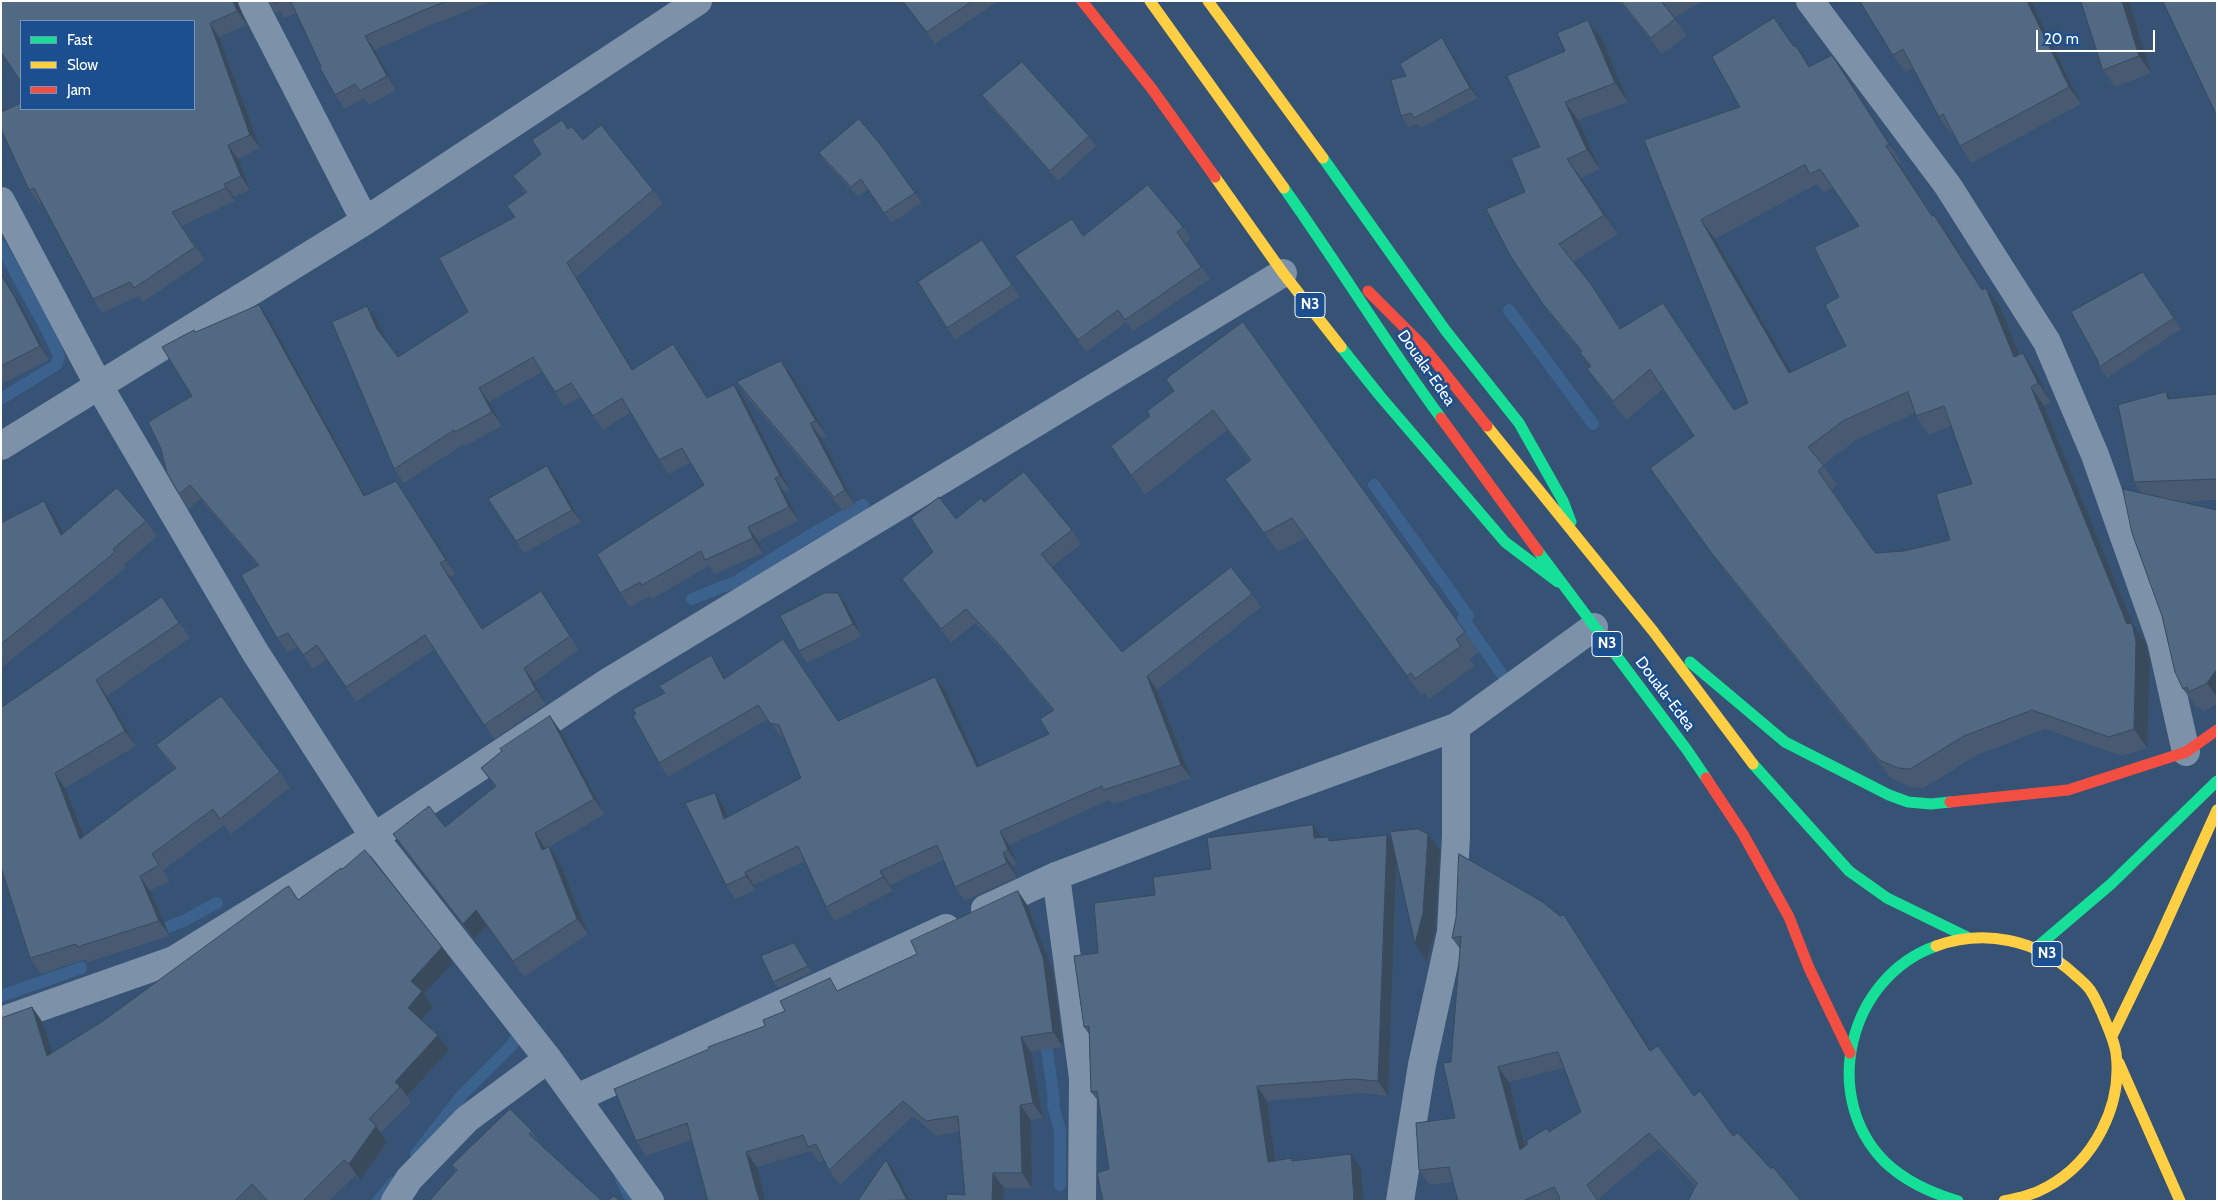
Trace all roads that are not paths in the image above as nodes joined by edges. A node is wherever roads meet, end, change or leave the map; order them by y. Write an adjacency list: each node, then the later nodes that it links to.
1 (252, 1): 8 (street)
2 (698, 1): 8 (street)
3 (1082, 1): 10 (main road, N3)
4 (1150, 1): 9 (main road, Douala-Edea / N3)
5 (1208, 1): 13 (main road, N3)
6 (1810, 1): 19 (street)
7 (1, 201): 11 (street)
8 (365, 221): 11 (street)
9 (1332, 255): 13 (main road, Douala-Edea / N3); 14 (main road, Douala-Edea / N3)
10 (1283, 273): 14 (main road, N3); 22 (street)
11 (99, 386): 12 (street); 22 (street)
12 (1, 446)
13 (1576, 535): 16 (main road, Douala-Edea / N3)
14 (1563, 586): 15 (main road, Douala-Edea / N3)
15 (1594, 627): 17 (street); 28 (main road, Douala-Edea / N3)
16 (1653, 631): 19 (main road); 24 (main road, Douala-Edea / N3)
17 (1456, 728): 23 (street); 36 (street)
18 (2217, 730): 19 (main road)
19 (2186, 752)
20 (2217, 781): 25 (main road)
21 (2217, 810): 27 (main road)
22 (374, 837): 26 (street); 30 (street)
23 (1056, 876): 31 (street); 35 (street)
24 (1967, 937): 25 (main road, N3); 28 (main road, N3)
25 (2036, 948): 27 (main road, N3)
26 (1, 1021)
27 (2112, 1036): 29 (main road, N3)
28 (1850, 1053): 32 (main road, N3)
29 (2116, 1057): 38 (main road, N3); 39 (main road, N3)
30 (548, 1059): 31 (street); 33 (street)
31 (577, 1098): 34 (street)
32 (1928, 1196): 37 (main road, N3)
33 (395, 1201)
34 (650, 1201)
35 (1082, 1201)
36 (1400, 1201)
37 (1958, 1201)
38 (2004, 1201)
39 (2180, 1201)

